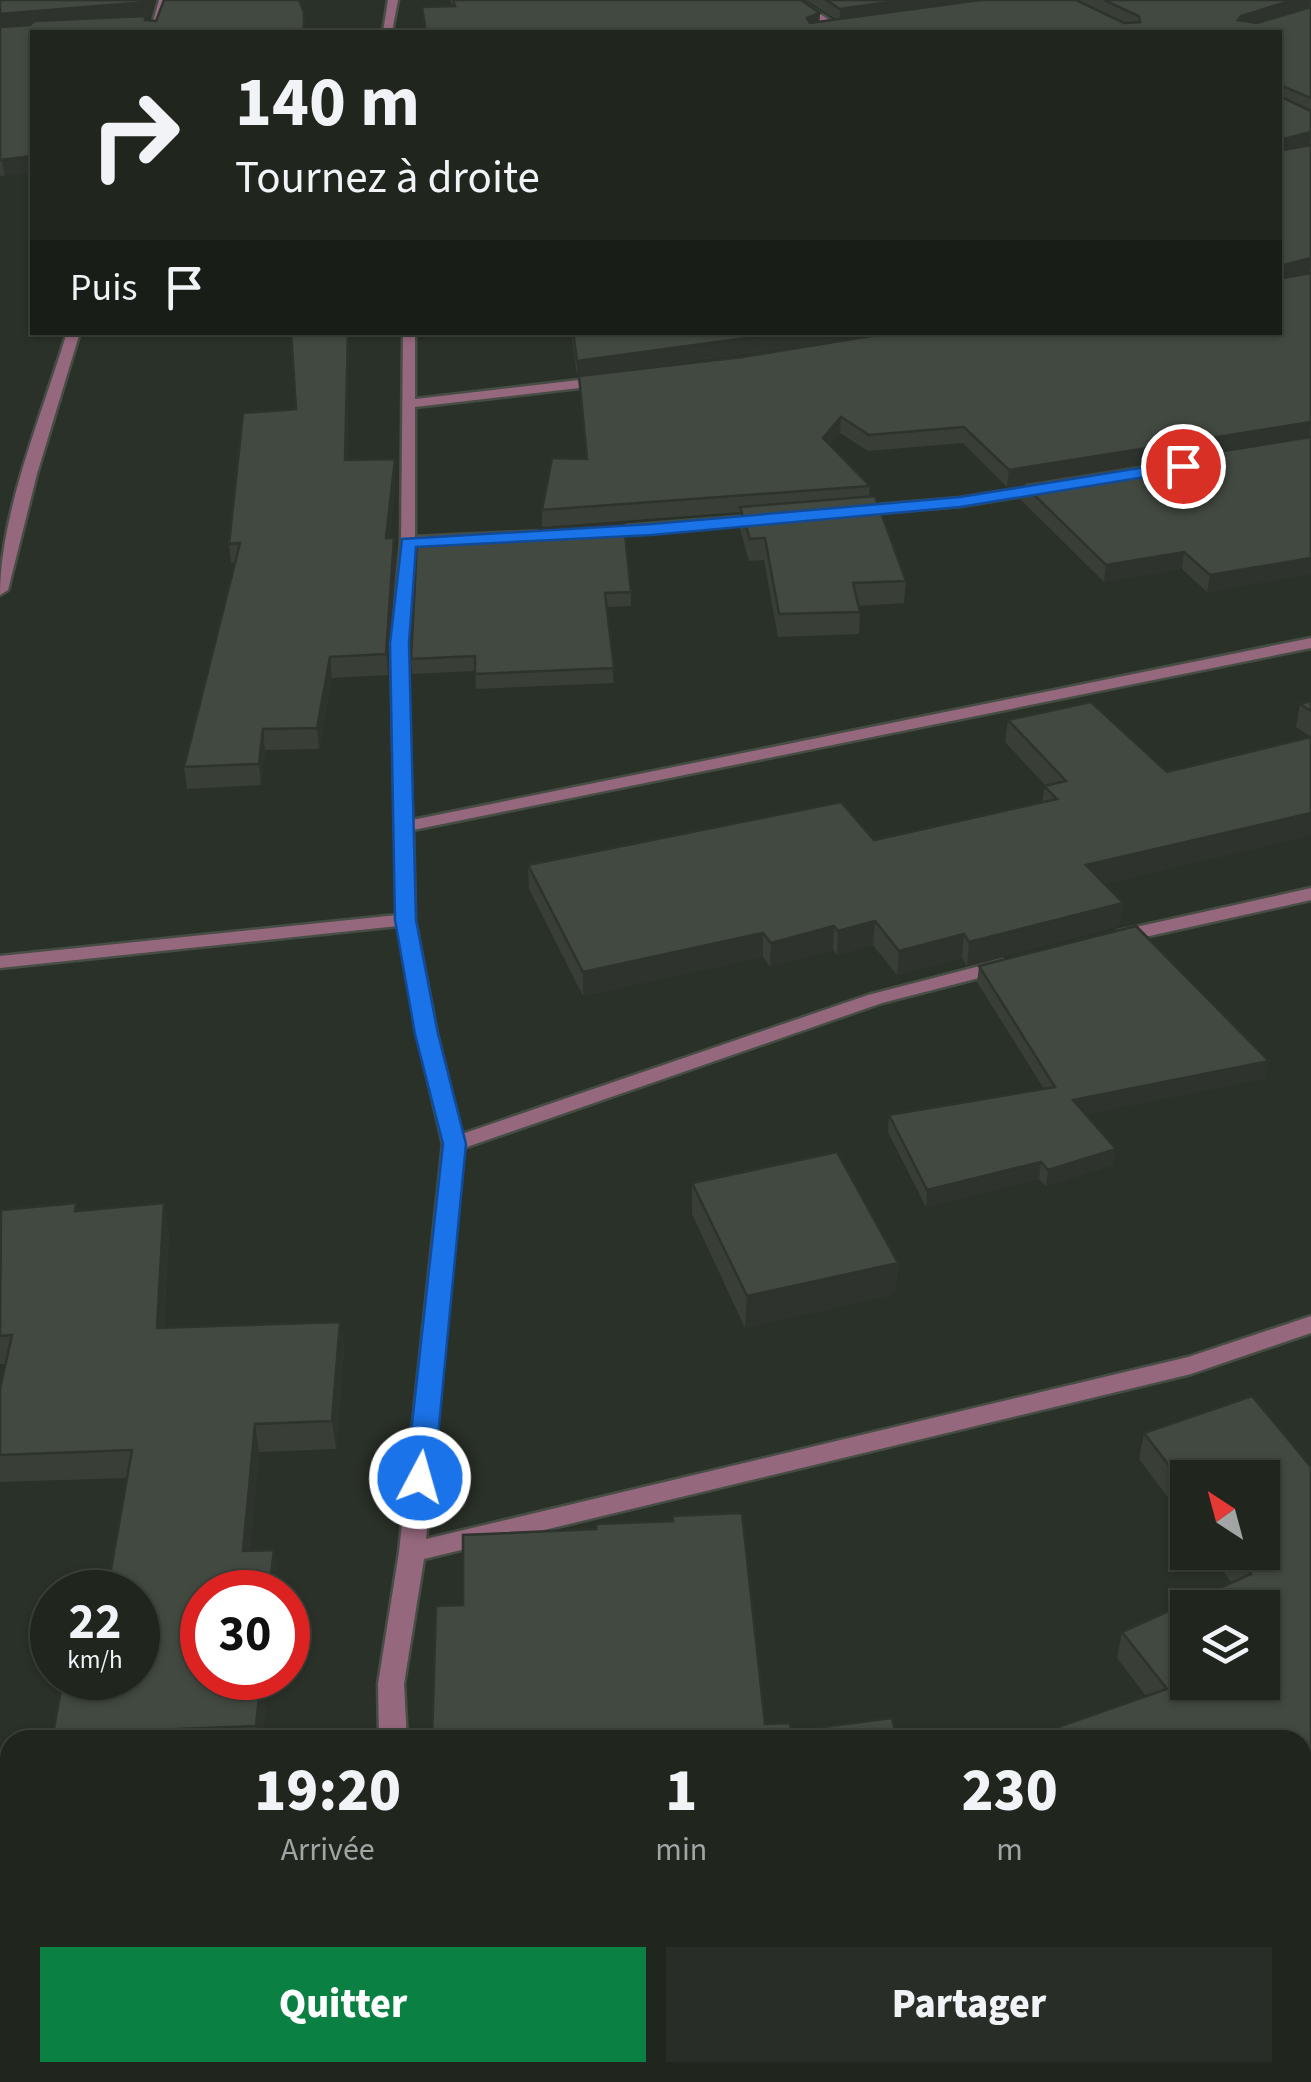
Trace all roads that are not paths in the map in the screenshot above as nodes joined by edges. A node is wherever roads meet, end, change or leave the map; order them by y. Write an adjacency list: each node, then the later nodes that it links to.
1 (164, 0): 6 (street)
2 (393, 0): 8 (street)
3 (793, 0): 7 (street)
4 (138, 24): 6 (street)
5 (855, 27): 7 (street)
6 (156, 28)
7 (838, 29): 9 (street)
8 (387, 30)
9 (830, 30)
10 (73, 335): 18 (street)
11 (410, 335): 13 (street)
12 (625, 378): 13 (street)
13 (412, 403): 17 (street)
14 (1058, 486): 15 (street)
15 (845, 512)
16 (787, 517): 17 (street)
17 (408, 542): 20 (street)
18 (0, 590)
19 (1311, 643): 20 (street)
20 (402, 827): 22 (street)
21 (1311, 894): 23 (street)
22 (406, 920): 25 (street); 26 (street)
23 (1105, 940)
24 (1028, 960): 26 (street)
25 (0, 962)
26 (454, 1144): 28 (street)
27 (1311, 1324): 28 (street)
28 (412, 1552): 29 (street)
29 (393, 1730)

